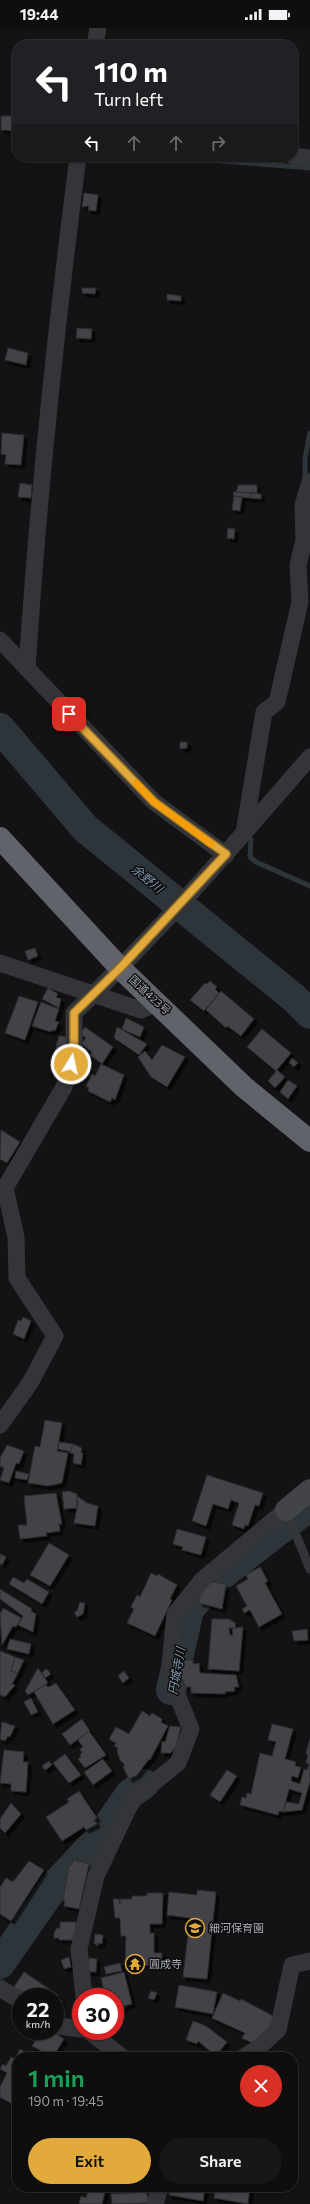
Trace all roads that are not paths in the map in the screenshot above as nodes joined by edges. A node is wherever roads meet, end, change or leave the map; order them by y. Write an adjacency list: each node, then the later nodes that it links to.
1 (98, 28): 2 (street)
2 (96, 40)
3 (298, 157): 4 (street)
4 (310, 158)
5 (77, 162): 8 (street)
6 (310, 482): 10 (street)
7 (0, 640): 8 (street)
8 (27, 669): 12 (street)
9 (310, 757): 10 (street)
10 (244, 833): 12 (street)
11 (0, 838): 14 (highway, 国道423号)
12 (222, 858): 14 (street)
13 (0, 962): 15 (street)
14 (120, 968): 15 (street); 16 (highway, 国道423号)
15 (93, 995): 16 (street); 18 (street)
16 (158, 1003): 17 (highway, 国道423号)
17 (310, 1141)
18 (0, 1425)
19 (310, 1490): 20 (street)
20 (286, 1510): 21 (lane); 24 (street)
21 (310, 1569)
22 (310, 1961): 28 (street)
23 (0, 1988): 25 (street)
24 (83, 1988)
25 (12, 1995)
26 (100, 2040): 27 (street)
27 (116, 2052)
28 (252, 2052)
29 (159, 2192): 30 (street)
30 (155, 2204)

